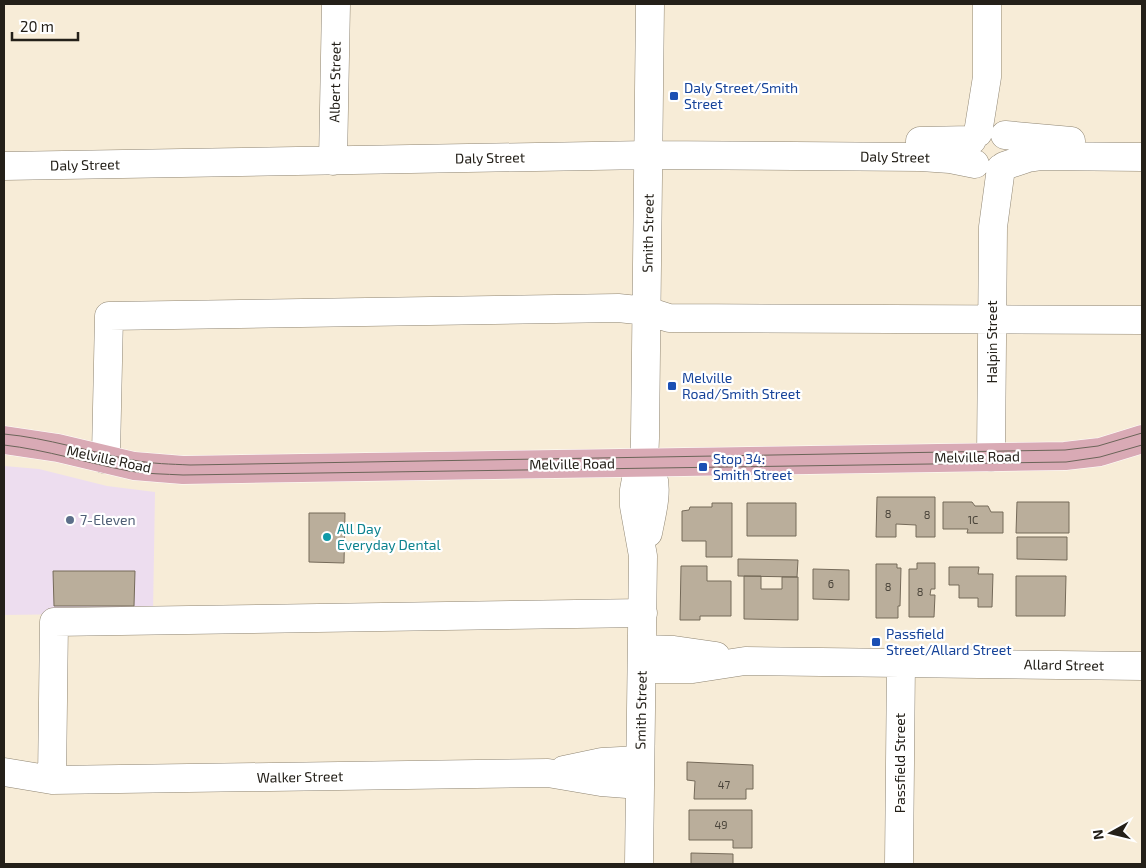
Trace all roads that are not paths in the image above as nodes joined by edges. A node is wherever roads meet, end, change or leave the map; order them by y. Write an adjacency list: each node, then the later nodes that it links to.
1 (336, 4): 8 (street, Albert Street)
2 (650, 4): 5 (street, Smith Street)
3 (988, 4): 7 (street, Halpin Street)
4 (1142, 142): 7 (street, Daly Street)
5 (648, 147): 7 (street, Daly Street); 8 (street, Daly Street); 11 (street, Smith Street)
6 (4, 150): 8 (street, Daly Street)
7 (990, 151): 9 (street, Daly Street); 12 (street, Halpin Street)
8 (333, 153): 10 (street, Daly Street)
9 (1142, 157)
10 (4, 166)
11 (647, 312): 12 (street); 17 (street); 18 (street, Smith Street)
12 (992, 320): 13 (street); 16 (street, Halpin Street)
13 (1142, 320)
14 (4, 440): 17 (main road, Melville Road)
15 (1142, 440): 16 (main road, Melville Road)
16 (991, 457): 18 (main road, Melville Road)
17 (104, 459): 18 (main road, Melville Road)
18 (644, 462): 19 (street, Smith Street)
19 (643, 614): 20 (street, Smith Street); 25 (street)
20 (642, 659): 21 (street, Allard Street); 24 (street, Smith Street)
21 (901, 662): 22 (street, Allard Street); 28 (street, Passfield Street)
22 (1142, 666)
23 (4, 772): 25 (street, Walker Street)
24 (640, 772): 25 (street, Walker Street); 27 (street, Smith Street)
25 (52, 780): 26 (street, Walker Street)
26 (4, 791)
27 (639, 864)
28 (899, 864)

